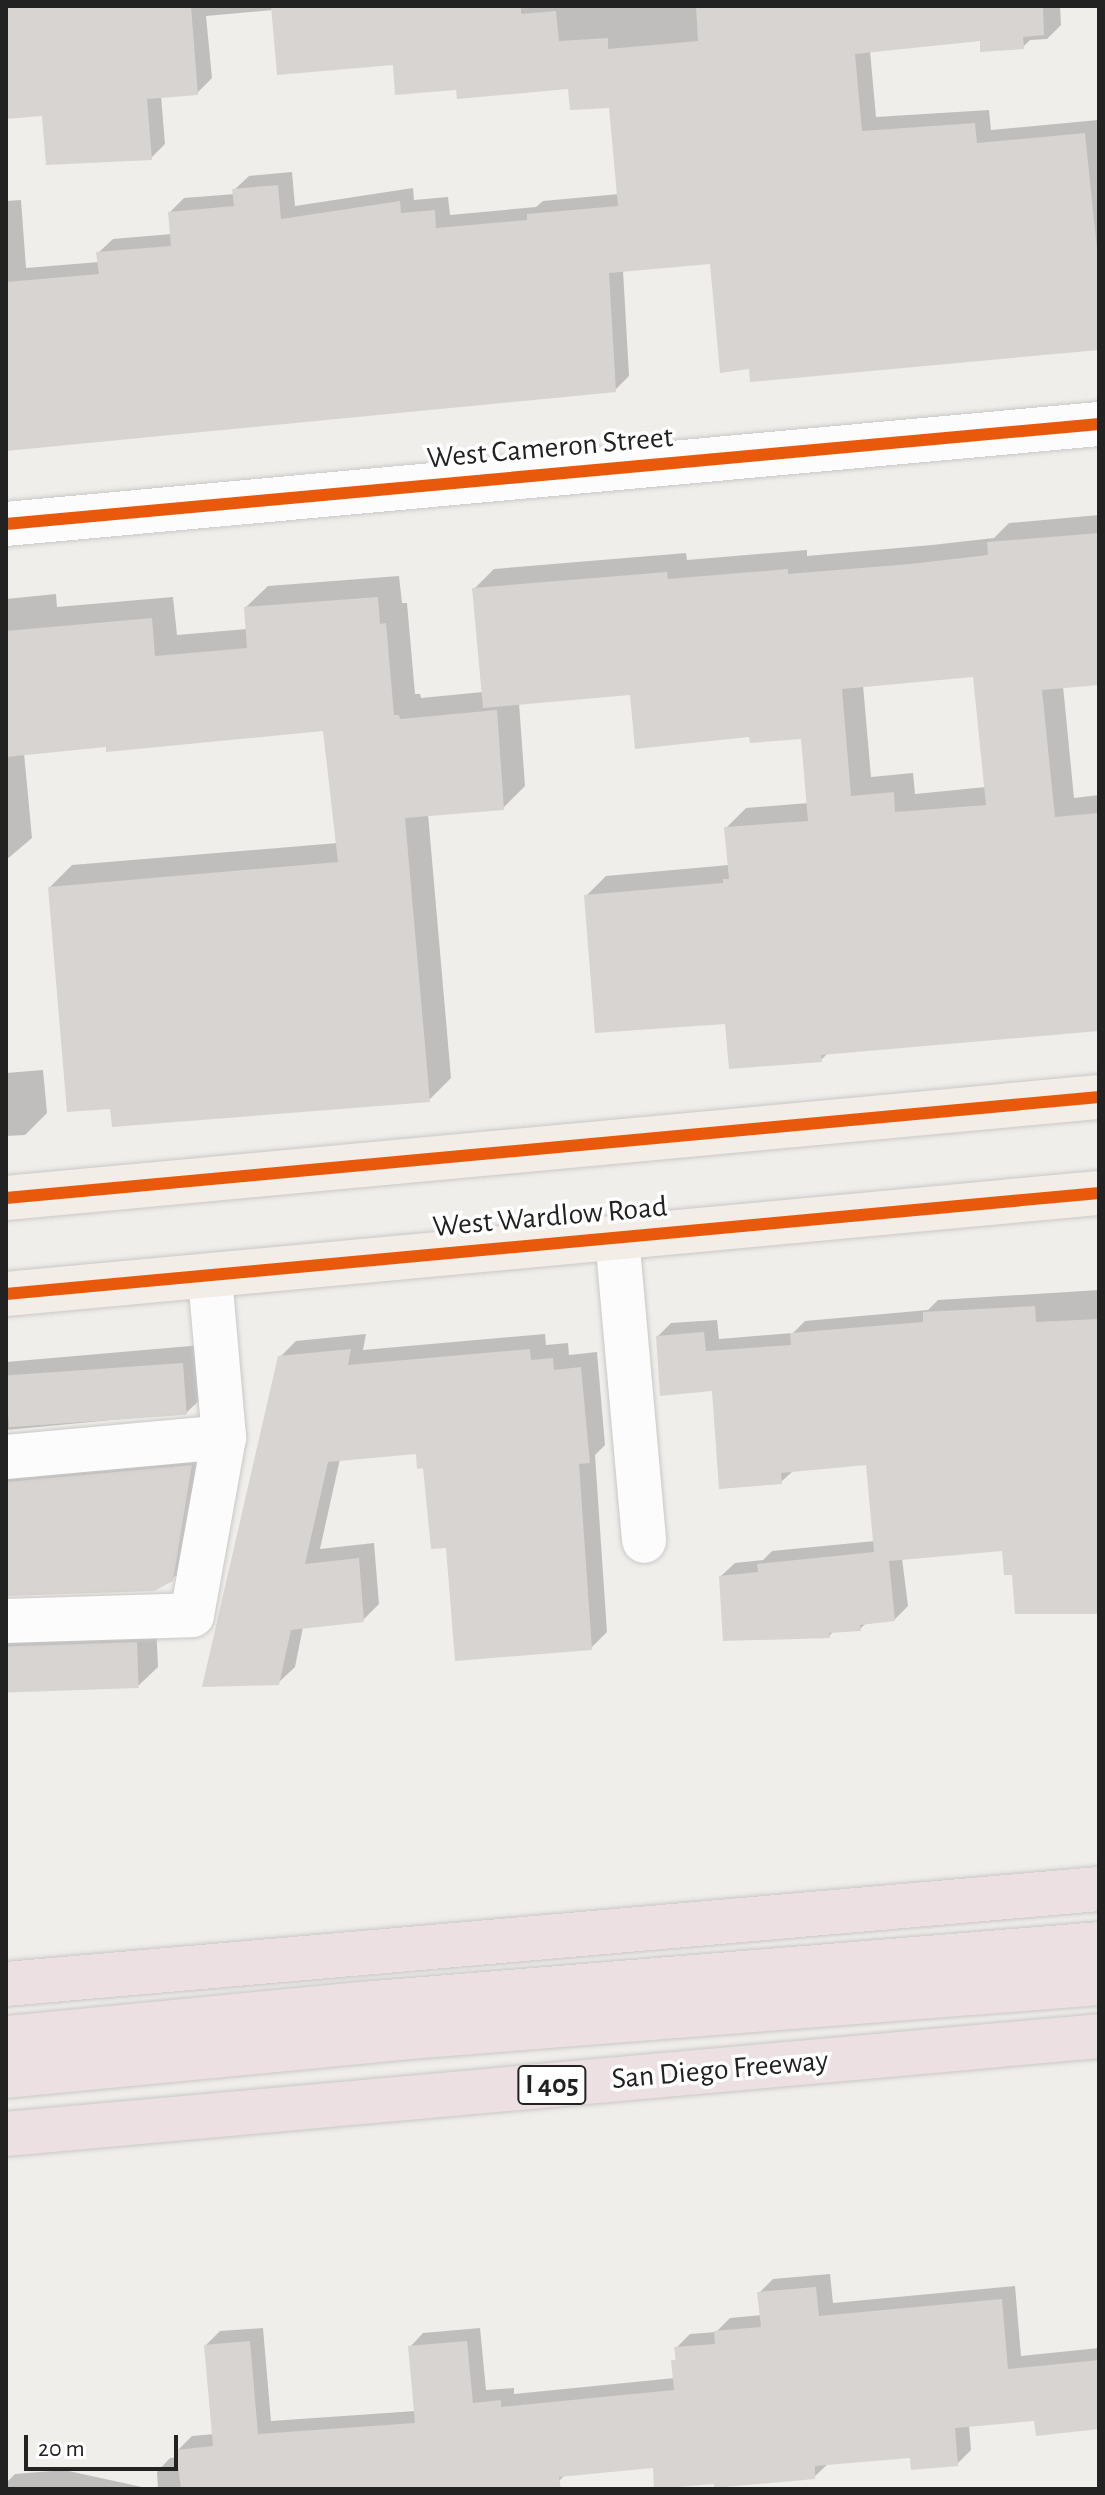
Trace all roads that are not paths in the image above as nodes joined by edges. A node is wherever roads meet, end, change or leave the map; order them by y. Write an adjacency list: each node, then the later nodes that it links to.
1 (1099, 424): 2 (street, West Cameron Street)
2 (6, 524)
3 (1099, 1097): 5 (main road)
4 (1099, 1193): 6 (main road, West Wardlow Road)
5 (6, 1198)
6 (617, 1237): 7 (main road, West Wardlow Road); 11 (street)
7 (210, 1276): 8 (main road, West Wardlow Road); 9 (street)
8 (6, 1294)
9 (224, 1437): 10 (street); 12 (street)
10 (6, 1457)
11 (644, 1541)
12 (6, 1621)
13 (1099, 1889): 16 (highway)
14 (1099, 1944): 18 (highway)
15 (1099, 1983): 19 (highway)
16 (6, 1984)
17 (1099, 2036): 20 (highway, San Diego Freeway / I 405)
18 (6, 2038)
19 (6, 2076)
20 (6, 2134)

